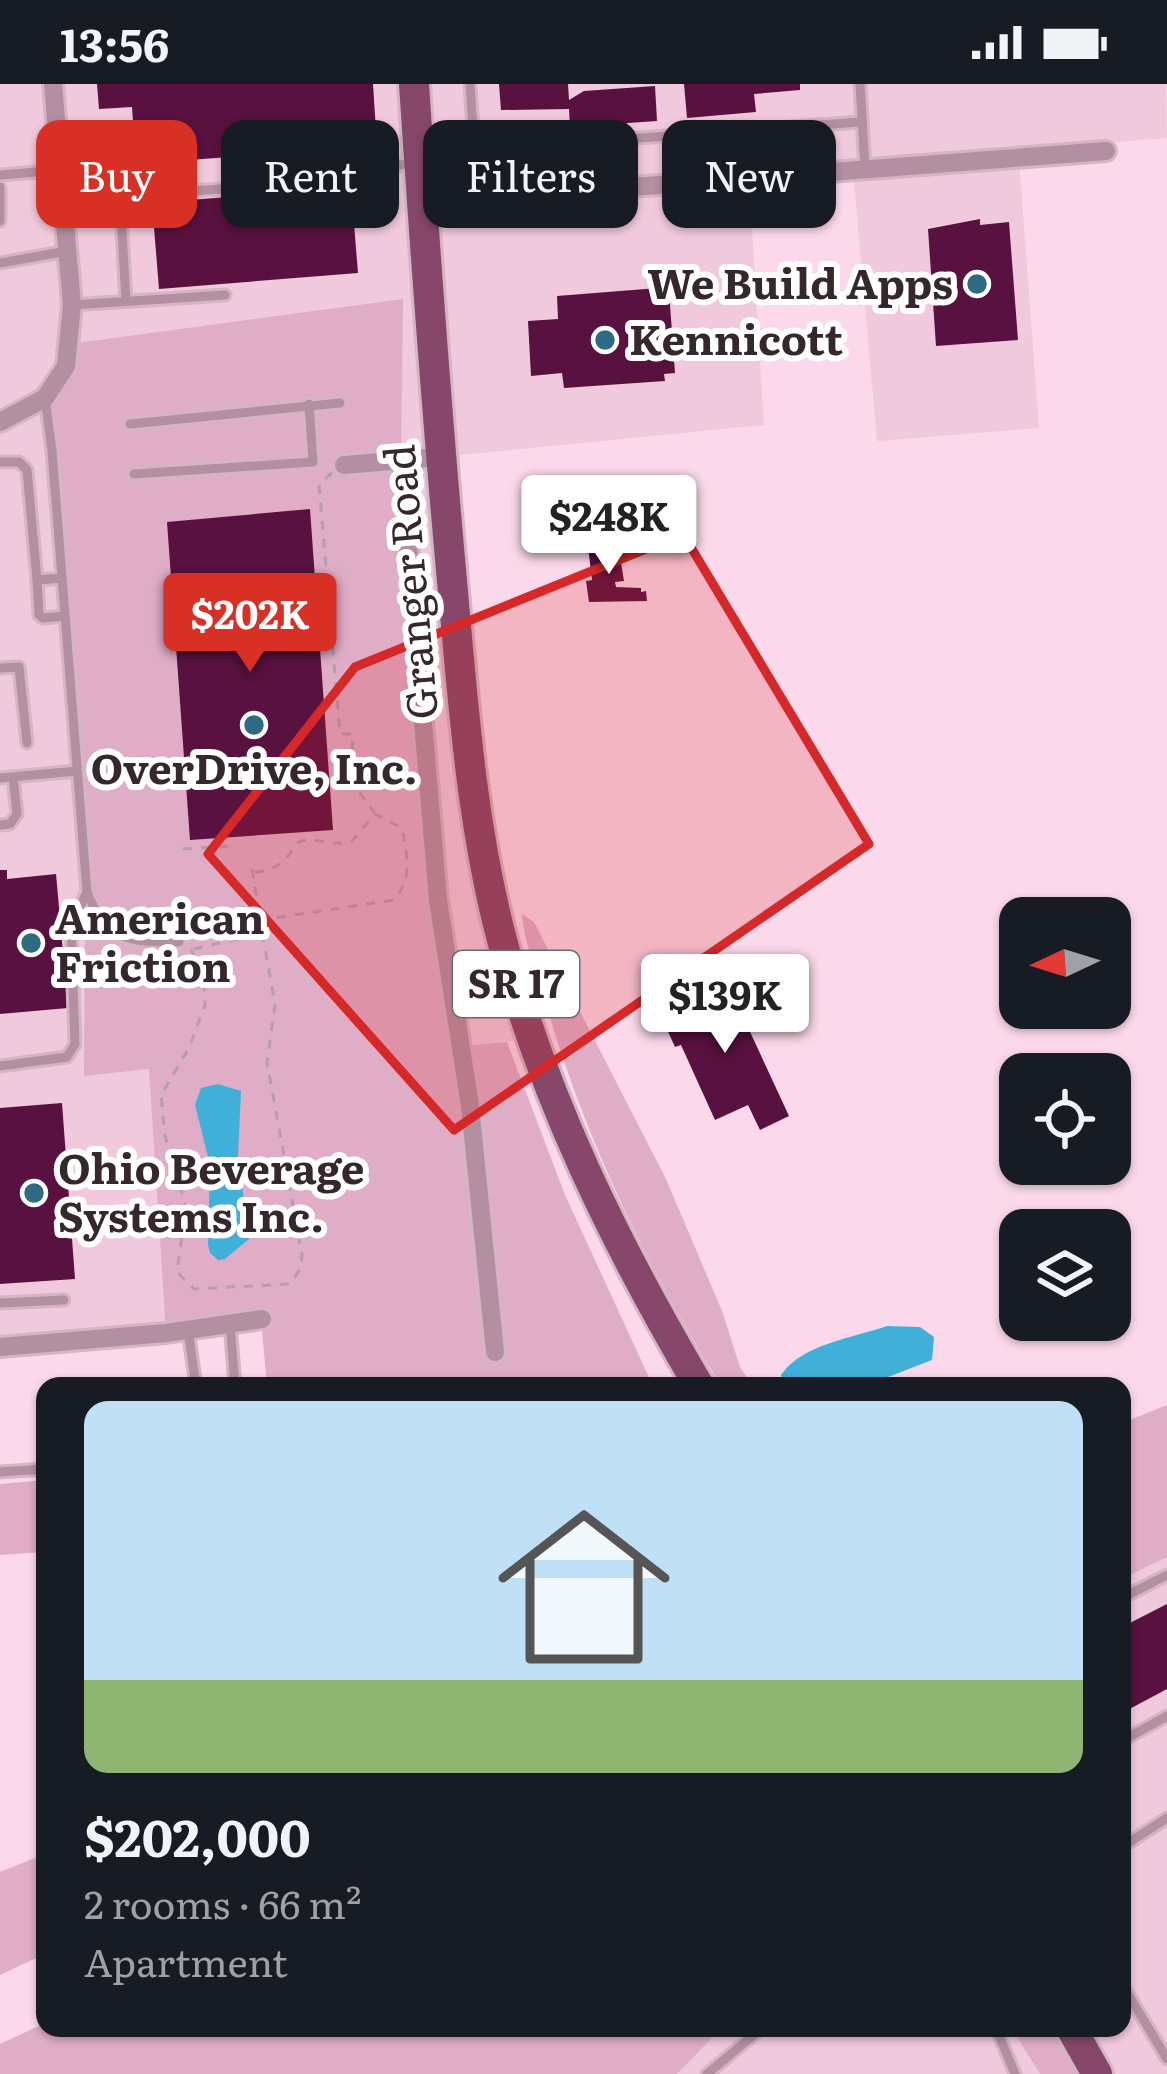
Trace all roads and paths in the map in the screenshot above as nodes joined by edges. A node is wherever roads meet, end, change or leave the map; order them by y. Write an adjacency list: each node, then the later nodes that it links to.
1 (53, 84): 5 (street)
2 (414, 84): 8 (main road, Granger Road / SR 17)
3 (470, 84): 6 (lane)
4 (860, 84): 6 (lane)
5 (56, 120)
6 (861, 122): 9 (lane)
7 (1106, 151): 9 (street)
8 (419, 163): 13 (lane); 14 (main road, Granger Road / SR 17)
9 (866, 170): 14 (street)
10 (36, 172): 11 (lane)
11 (0, 175)
12 (0, 187): 15 (lane)
13 (197, 191)
14 (422, 203): 28 (main road, Granger Road / SR 17)
15 (0, 221)
16 (65, 228): 18 (street)
17 (122, 228): 21 (lane)
18 (67, 251): 19 (lane); 22 (street)
19 (0, 263)
20 (225, 295): 21 (lane)
21 (127, 302): 22 (lane)
22 (72, 305): 23 (street)
23 (45, 398): 26 (street); 33 (lane)
24 (340, 403): 25 (lane)
25 (309, 404): 27 (lane); 32 (lane)
26 (0, 422)
27 (130, 424)
28 (441, 457): 29 (street); 60 (main road, Granger Road / SR 17)
29 (401, 460): 31 (street); 57 (street)
30 (0, 462): 34 (lane)
31 (344, 465): 41 (path)
32 (134, 474)
33 (62, 578): 34 (lane); 35 (lane)
34 (37, 580): 35 (lane)
35 (65, 616): 38 (lane)
36 (0, 668): 37 (lane)
37 (27, 743)
38 (77, 771): 39 (lane); 45 (lane)
39 (14, 777): 40 (lane); 42 (lane)
40 (0, 778)
41 (375, 814): 46 (path); 46 (path)
42 (0, 825)
43 (230, 846): 44 (path)
44 (183, 849)
45 (87, 892): 48 (lane); 50 (lane)
46 (261, 925): 47 (path)
47 (262, 934): 49 (path); 49 (path)
48 (184, 942): 49 (path)
49 (191, 950)
50 (0, 1066)
51 (64, 1300): 52 (lane)
52 (0, 1304)
53 (262, 1318): 54 (street)
54 (230, 1323): 55 (street); 59 (lane)
55 (188, 1330): 56 (street); 58 (lane)
56 (0, 1347)
57 (495, 1352)
58 (195, 1377)
59 (234, 1377)
60 (693, 1377)
61 (36, 1469): 62 (lane)
62 (0, 1472)
63 (1167, 1575): 64 (lane)
64 (1131, 1593)
65 (1167, 1716): 66 (lane)
66 (1131, 1736)
67 (1167, 1818): 68 (lane)
68 (1131, 1841)
69 (1131, 1999): 73 (lane)
70 (751, 2037): 74 (lane)
71 (1000, 2037): 75 (lane)
72 (1076, 2037): 76 (main road)
73 (1167, 2060)
74 (707, 2074)
75 (1015, 2074)
76 (1097, 2074)

